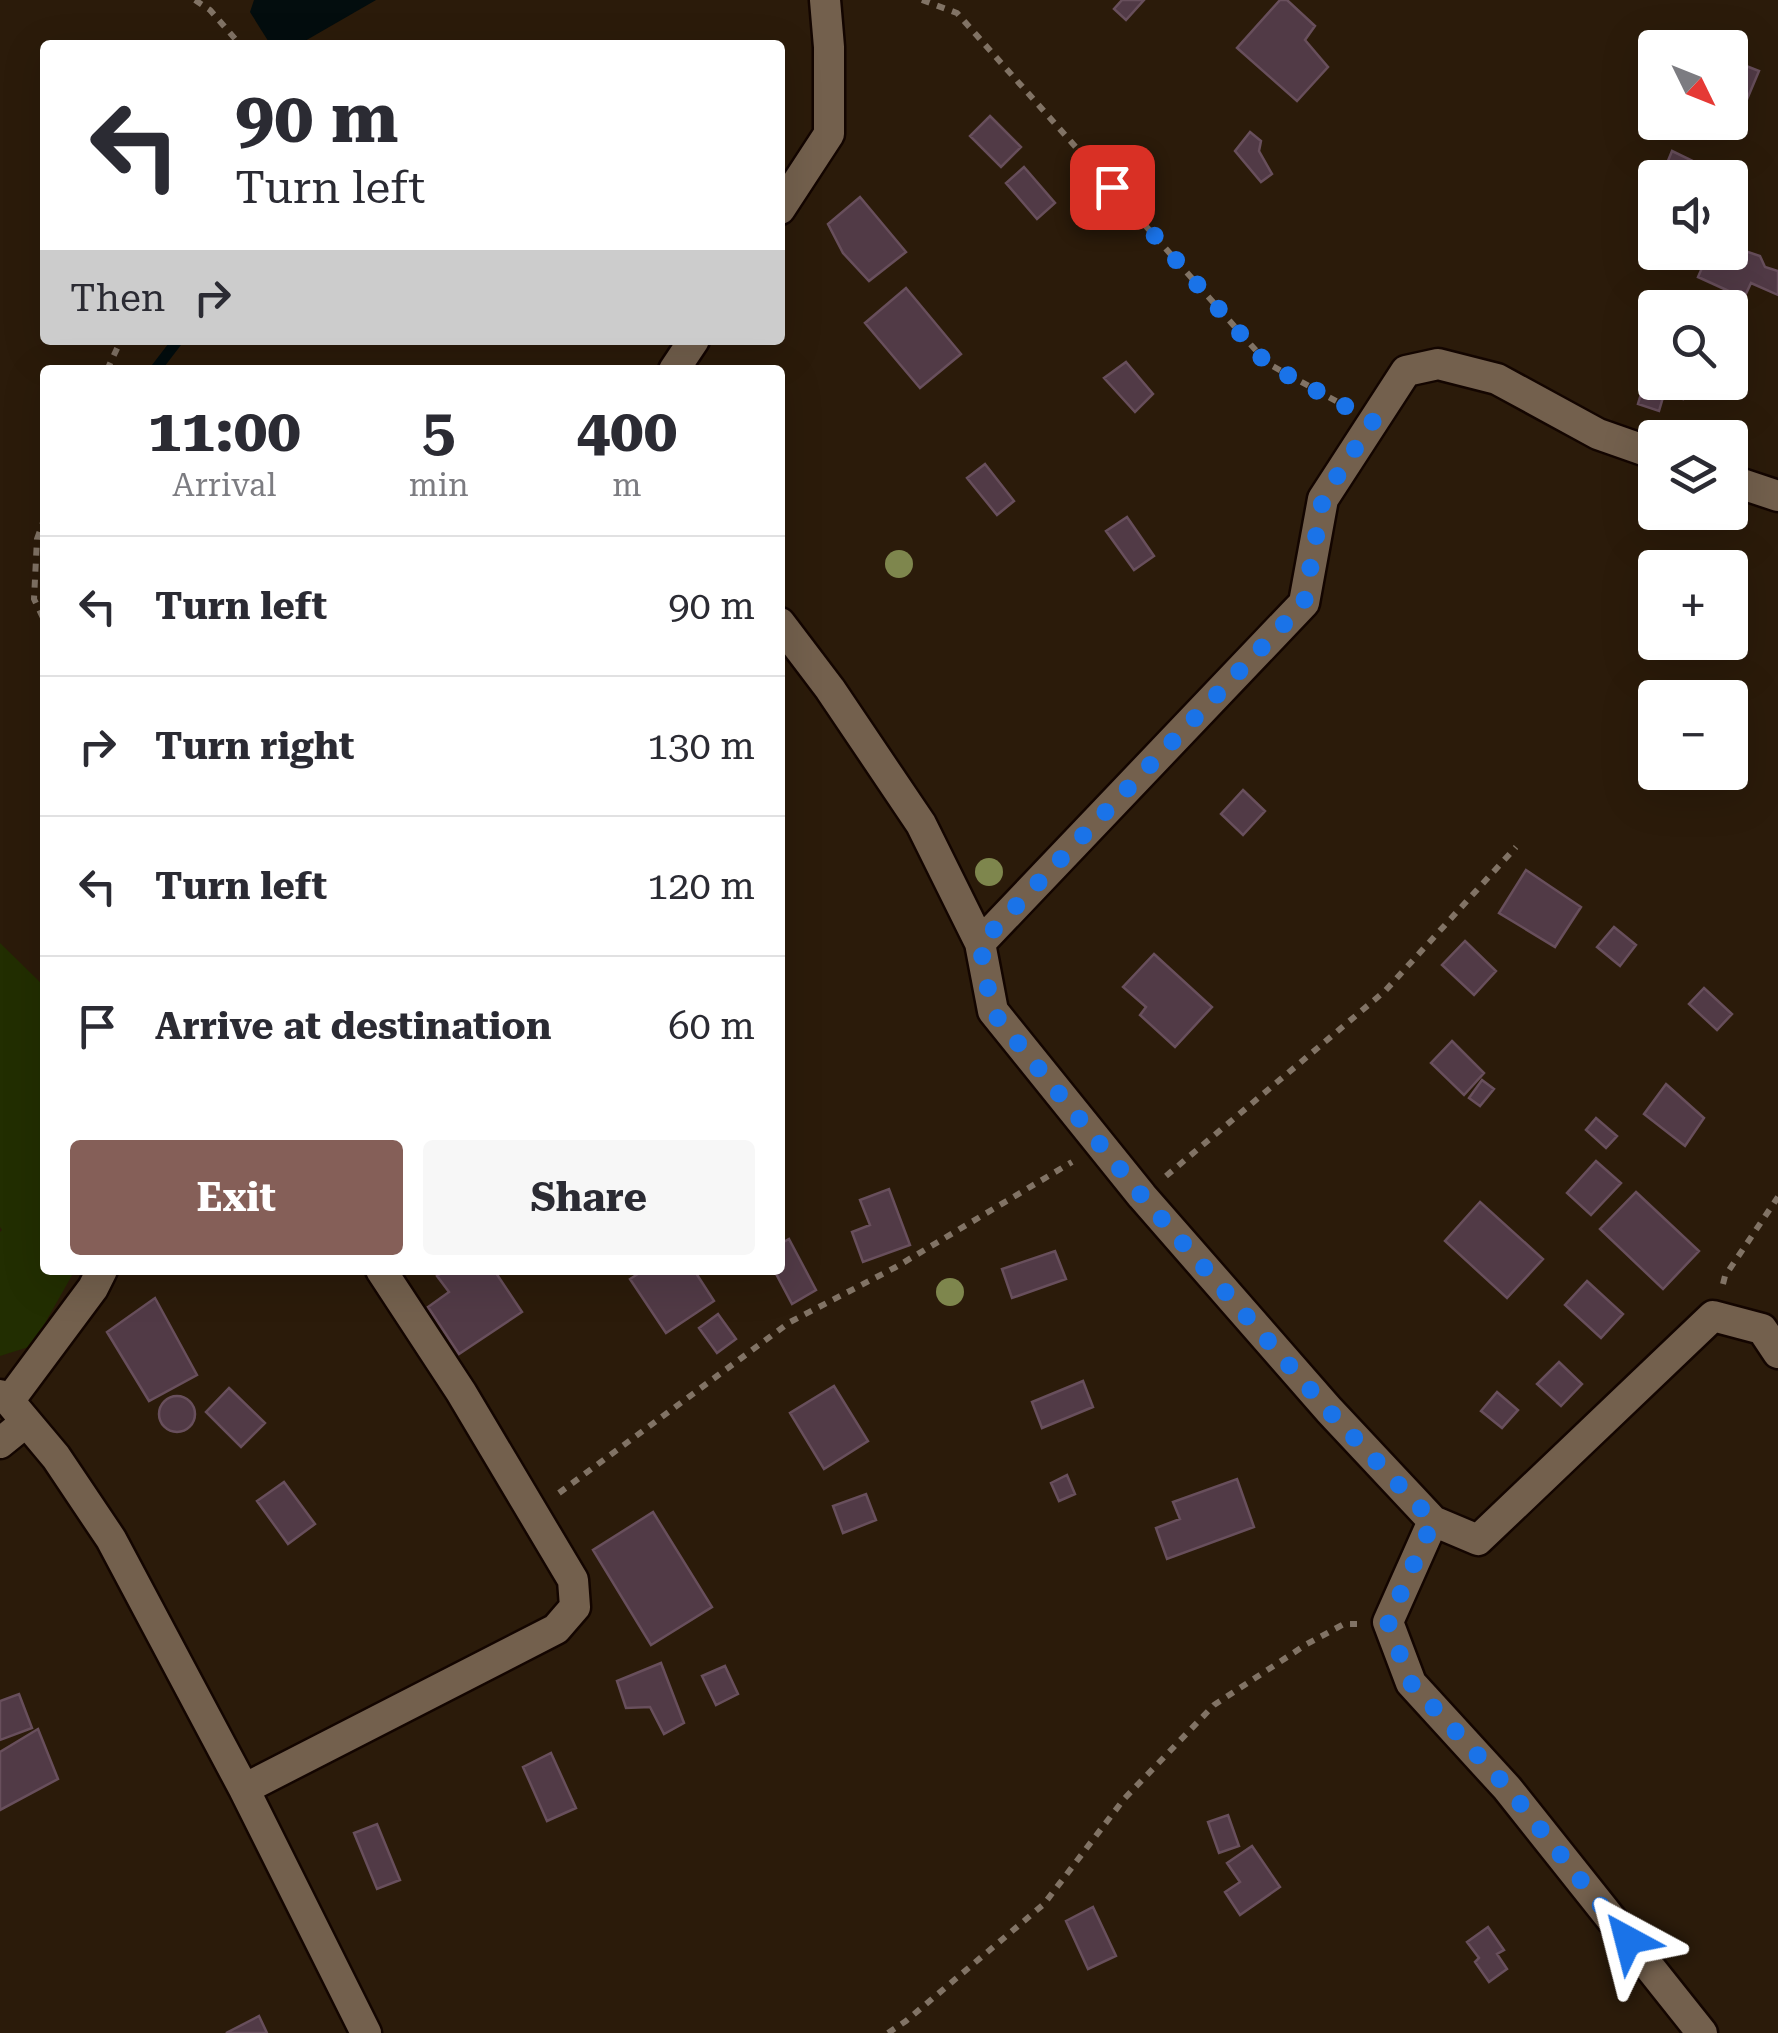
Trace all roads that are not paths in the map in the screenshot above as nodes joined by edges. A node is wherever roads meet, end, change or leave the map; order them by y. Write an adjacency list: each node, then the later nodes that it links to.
1 (833, 5): 2 (street)
2 (785, 201)
3 (1638, 448): 7 (street)
4 (1748, 486): 5 (street)
5 (1778, 496)
6 (785, 630): 7 (street)
7 (980, 944): 13 (street)
8 (100, 1275): 11 (street)
9 (384, 1275): 14 (street)
10 (1778, 1353): 13 (street)
11 (12, 1406): 12 (street); 14 (street)
12 (0, 1443)
13 (1433, 1521): 16 (street)
14 (244, 1789): 15 (street)
15 (366, 2033)
16 (1702, 2033)

